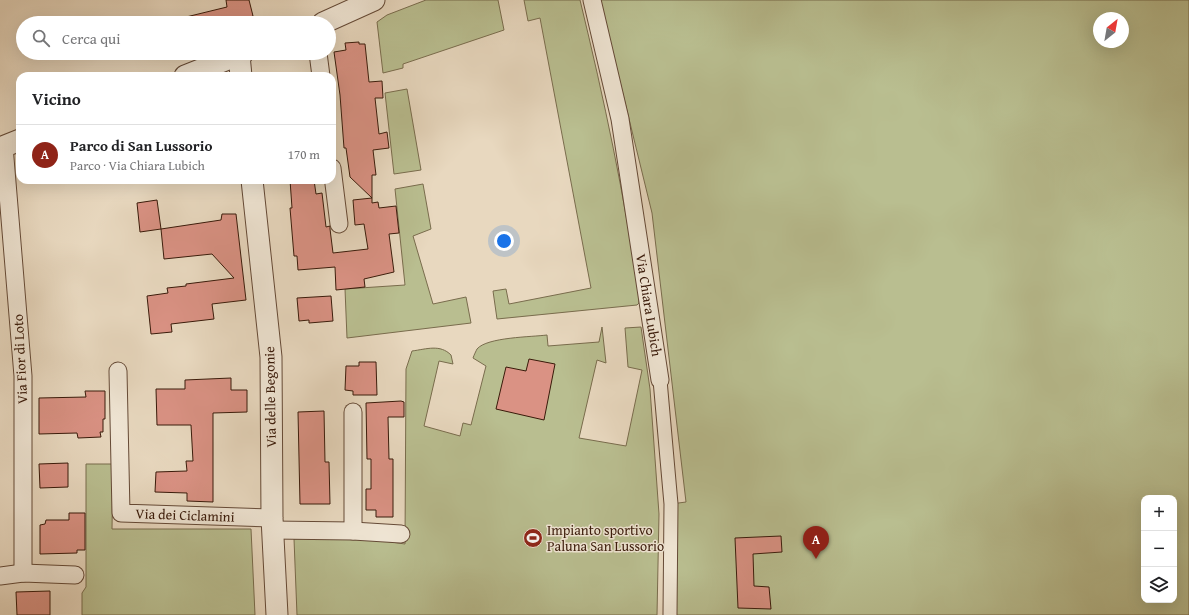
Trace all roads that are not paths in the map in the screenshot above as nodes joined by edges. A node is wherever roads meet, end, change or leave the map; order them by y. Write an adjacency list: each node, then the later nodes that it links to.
1 (374, 0): 3 (street)
2 (592, 0): 16 (street, Via Chiara Lubich)
3 (352, 4): 4 (street)
4 (334, 16)
5 (226, 60): 8 (street)
6 (241, 60): 9 (street)
7 (319, 60): 10 (street)
8 (195, 72)
9 (241, 72)
10 (320, 72)
11 (8, 145): 21 (street, Via Fior di Loto)
12 (252, 184): 18 (street, Via delle Begonie)
13 (334, 184): 14 (street)
14 (339, 224)
15 (118, 371): 18 (street, Via dei Ciclamini)
16 (660, 380): 25 (street, Via Chiara Lubich)
17 (353, 412): 19 (street)
18 (272, 524): 19 (street, Via dei Ciclamini); 24 (street, Via delle Begonie)
19 (353, 531): 20 (street, Via dei Ciclamini)
20 (401, 534)
21 (23, 573): 22 (street); 23 (street)
22 (75, 575)
23 (0, 576)
24 (277, 615)
25 (670, 615)

